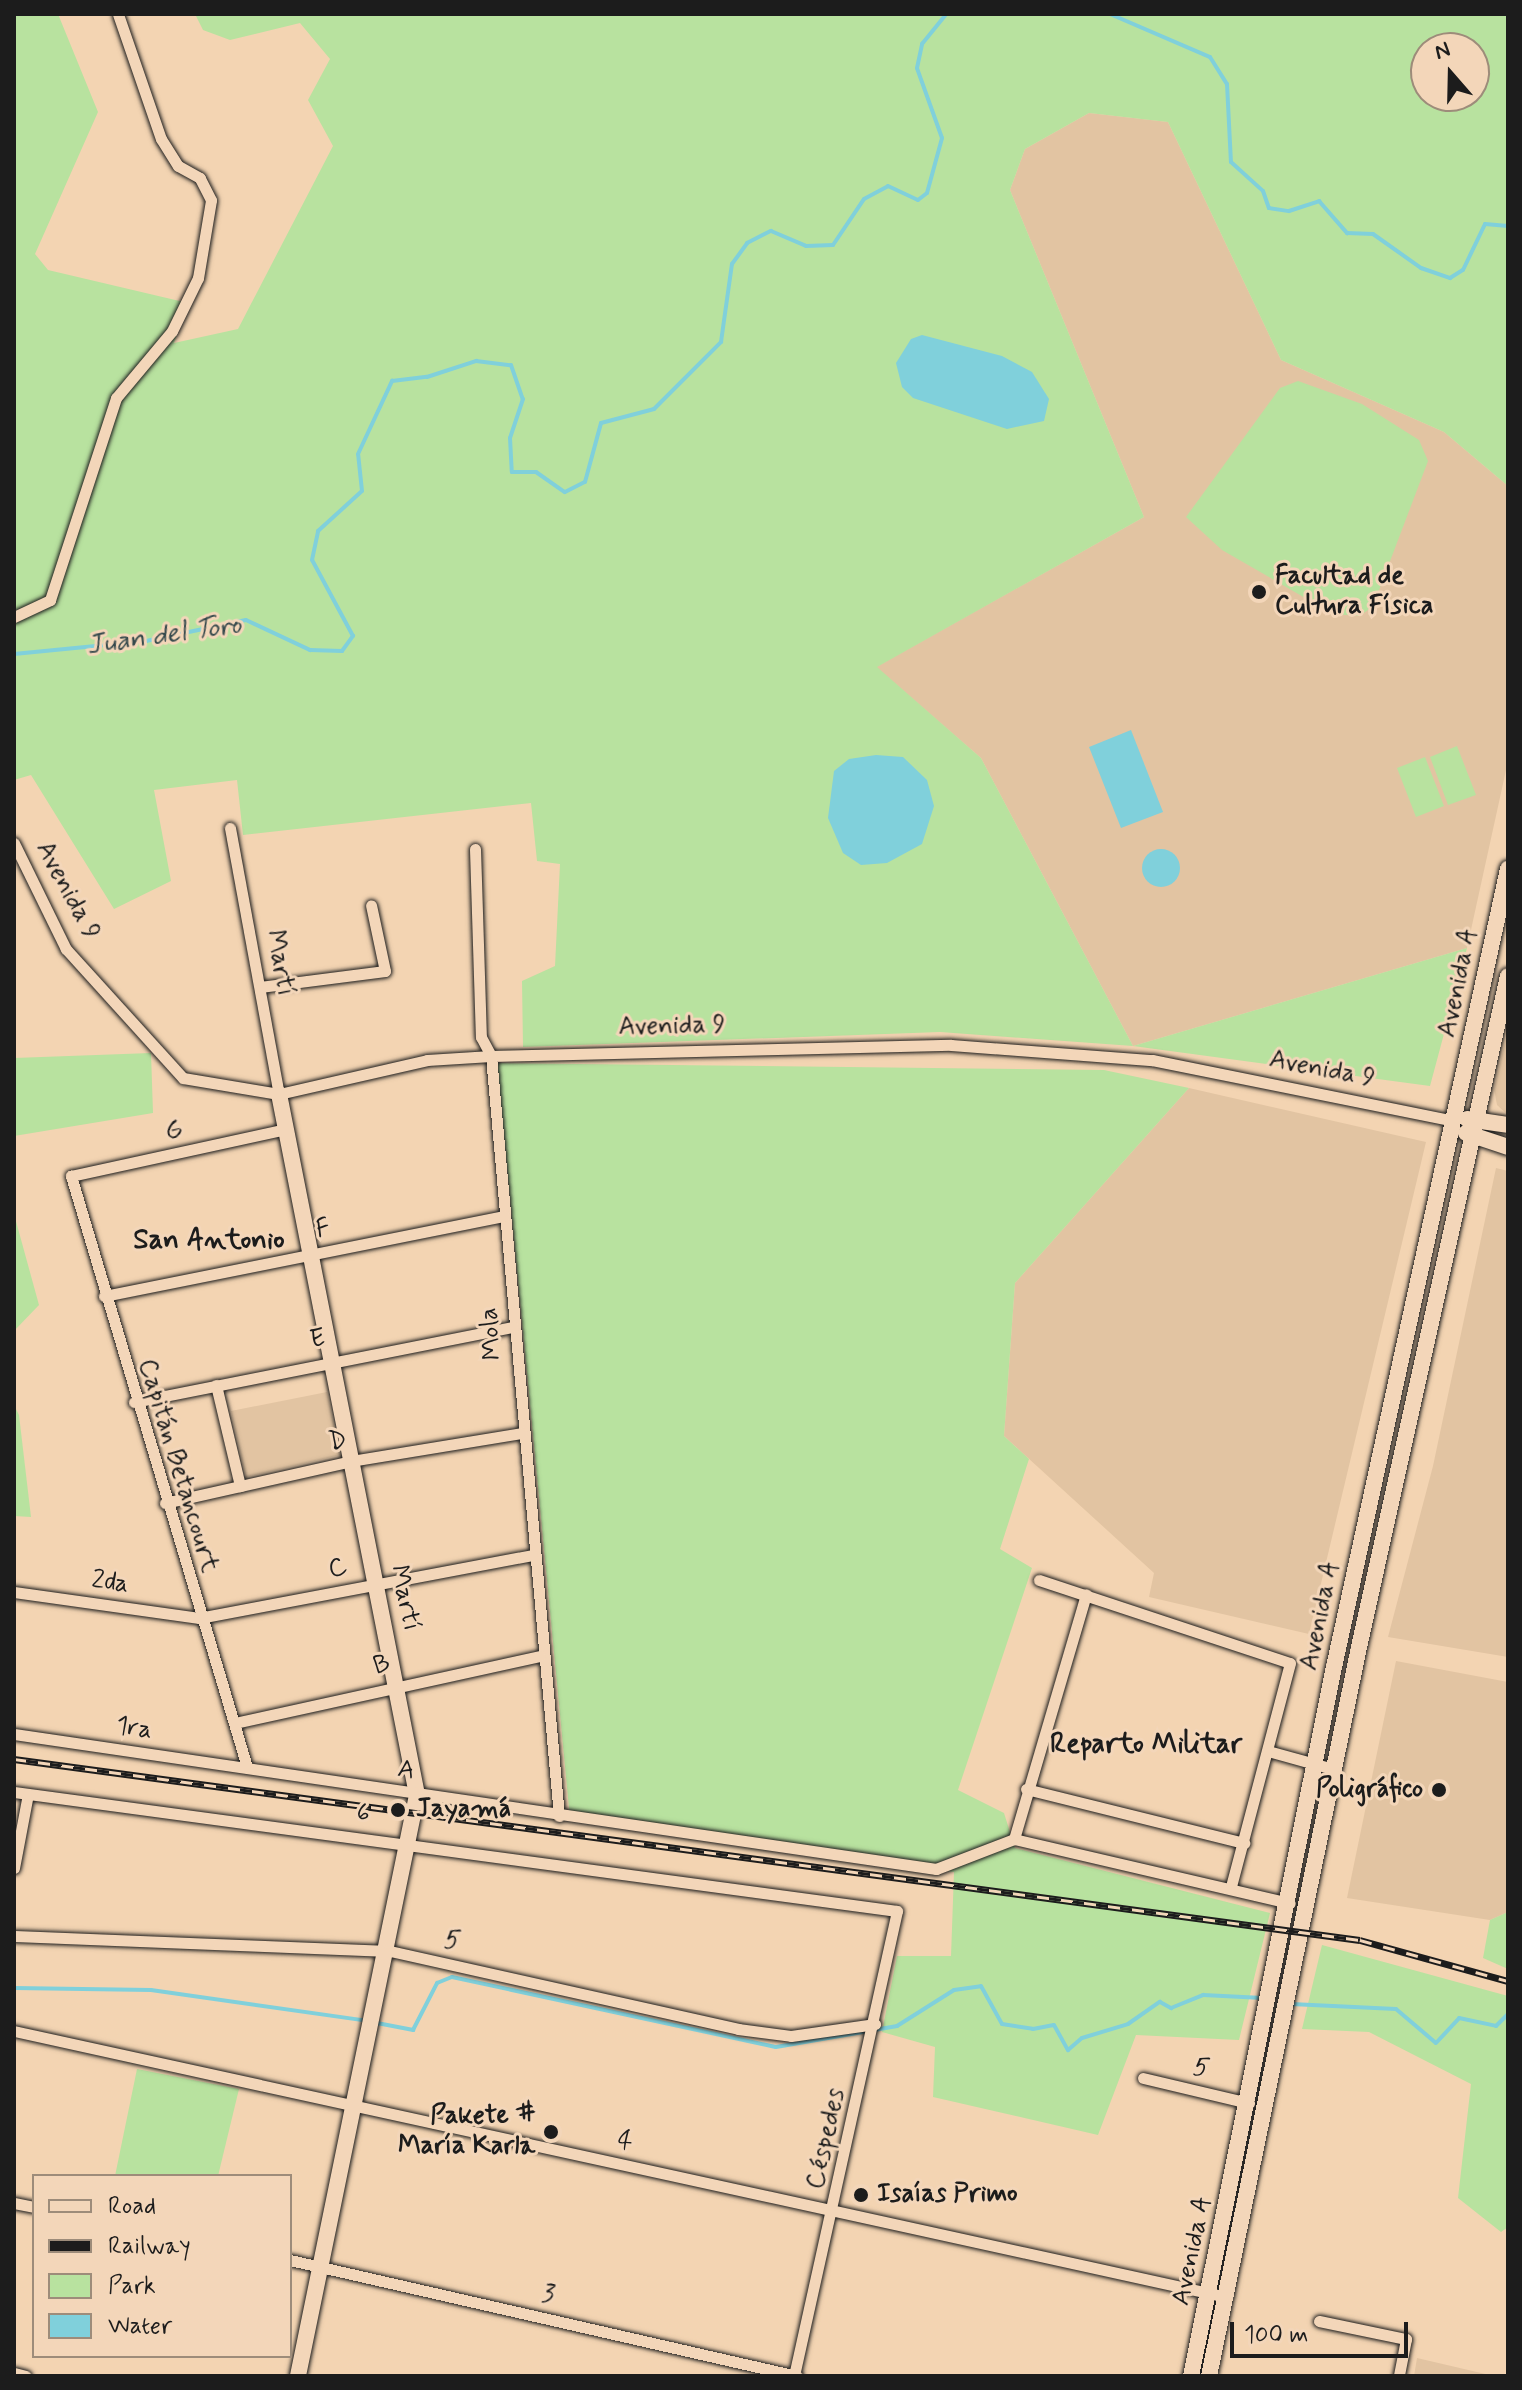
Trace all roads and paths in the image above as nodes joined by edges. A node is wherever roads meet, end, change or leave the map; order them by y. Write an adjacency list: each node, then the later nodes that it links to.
1 (118, 14): 2 (street)
2 (14, 617)
3 (230, 828): 10 (street, Martí)
4 (14, 843): 12 (street, Avenida 9)
5 (475, 849): 11 (street, Mola)
6 (1508, 869): 7 (main road, Avenida A)
7 (1506, 889): 14 (main road, Avenida A)
8 (371, 905): 10 (street)
9 (1508, 976): 13 (main road, Avenida A)
10 (260, 987): 12 (street, Martí)
11 (491, 1056): 12 (street, Avenida 9); 14 (street, Avenida 9); 20 (street, Mola)
12 (279, 1094): 16 (main road, Martí)
13 (1476, 1117): 14 (main road, Avenida 9); 15 (main road, Avenida 9); 17 (main road, Avenida A)
14 (1454, 1121): 17 (main road); 42 (main road, Avenida A)
15 (1508, 1125)
16 (286, 1129): 19 (street, G); 21 (main road, Martí)
17 (1472, 1139): 18 (main road); 44 (main road, Avenida A)
18 (1508, 1147)
19 (71, 1176): 22 (street, Capitán Betancourt)
20 (504, 1216): 21 (street, F); 23 (street, Mola)
21 (312, 1255): 22 (street, F); 24 (main road, Martí)
22 (104, 1296): 26 (street, Capitán Betancourt)
23 (513, 1327): 24 (street, E); 27 (street, Mola)
24 (331, 1359): 25 (street, E); 28 (main road, Martí)
25 (216, 1385): 26 (street, E); 29 (street)
26 (134, 1402): 30 (street, Capitán Betancourt)
27 (522, 1433): 28 (street, D); 31 (street, Mola)
28 (351, 1461): 29 (street, D); 33 (main road, Martí)
29 (240, 1486): 30 (street, D)
30 (165, 1503): 36 (street, Capitán Betancourt)
31 (532, 1555): 33 (street, C); 37 (street, Mola)
32 (1039, 1580): 35 (street)
33 (376, 1584): 36 (street, C); 38 (main road, Martí)
34 (14, 1592): 36 (street, 2da)
35 (1086, 1594): 41 (street); 45 (street)
36 (199, 1618): 39 (street, Capitán Betancourt)
37 (540, 1656): 38 (street, B); 49 (street, Mola)
38 (398, 1685): 39 (street, B); 48 (main road, Martí)
39 (235, 1723): 43 (street, Capitán Betancourt)
40 (14, 1734): 43 (street, 1ra)
41 (1268, 1751): 42 (street); 52 (street)
42 (1313, 1765): 44 (street); 55 (main road, Avenida A)
43 (247, 1767): 48 (street, A)
44 (1333, 1769): 59 (main road, Avenida A)
45 (1026, 1789): 50 (street); 52 (street)
46 (14, 1792): 47 (street, 6)
47 (28, 1794): 51 (street, 6); 53 (street)
48 (417, 1795): 49 (street, A); 51 (main road, Martí)
49 (559, 1816): 50 (street, A)
50 (1014, 1839): 54 (street)
51 (411, 1842): 56 (street, 6); 58 (main road, Martí)
52 (1244, 1843): 54 (street)
53 (14, 1868)
54 (1231, 1886): 55 (street)
55 (1290, 1903): 59 (main road, Avenida A)
56 (897, 1911): 60 (street, Céspedes)
57 (14, 1936): 58 (street, 5)
58 (390, 1951): 60 (street, 5); 64 (main road, Martí)
59 (1281, 1990): 63 (main road, Avenida A); 69 (main road, Avenida A)
60 (874, 2024): 65 (street, Céspedes)
61 (14, 2031): 64 (street, 4)
62 (1143, 2078): 63 (street, 5)
63 (1249, 2103): 68 (main road, Avenida A)
64 (357, 2105): 65 (street, 4); 67 (main road, Martí)
65 (833, 2211): 68 (street, 4); 74 (street, Céspedes)
66 (292, 2260): 67 (street, 3)
67 (323, 2267): 73 (main road, Martí); 74 (street, 3)
68 (1209, 2294): 69 (street, 4); 75 (main road, Avenida A)
69 (1227, 2297): 76 (main road, Avenida A)
70 (1319, 2321): 77 (street)
71 (14, 2373): 72 (street)
72 (26, 2376)
73 (298, 2376)
74 (795, 2376)
75 (1191, 2376)
76 (1209, 2376)
77 (1399, 2376)

